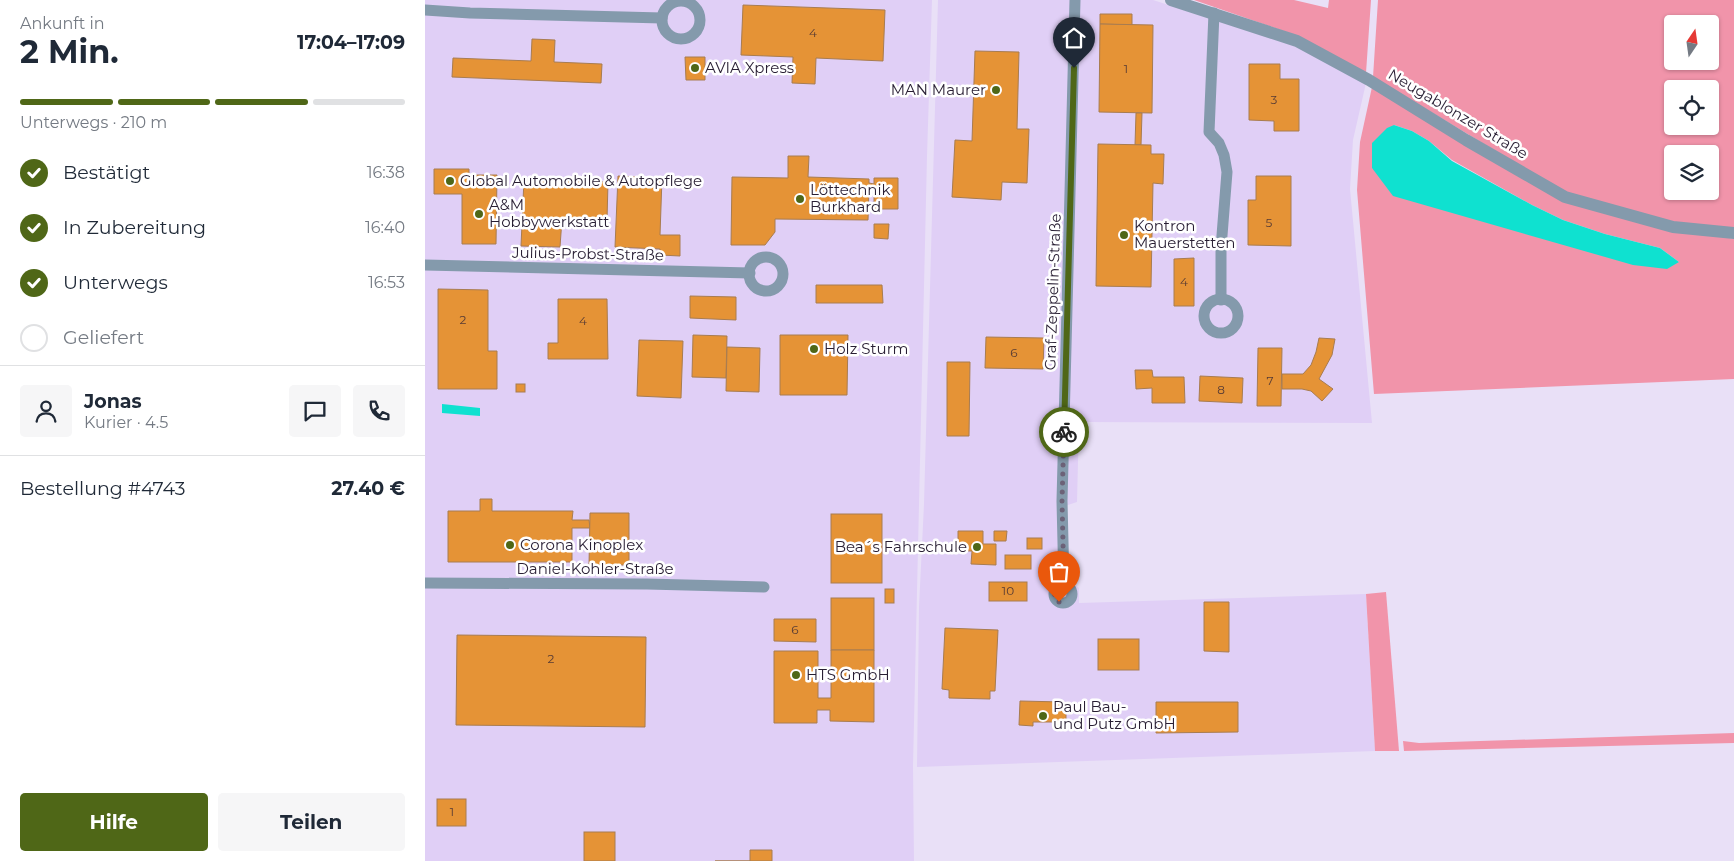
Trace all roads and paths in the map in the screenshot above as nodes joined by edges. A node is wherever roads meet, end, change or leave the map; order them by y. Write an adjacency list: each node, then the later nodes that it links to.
1 (1075, 0): 11 (street, Graf-Zeppelin-Straße)
2 (1171, 0): 4 (street, Neugablonzer Straße)
3 (425, 10): 5 (street)
4 (1214, 13): 6 (street, Neugablonzer Straße); 9 (street)
5 (662, 18)
6 (1734, 233)
7 (425, 265): 8 (street, Julius-Probst-Straße)
8 (749, 273)
9 (1221, 300)
10 (425, 583): 12 (street, Daniel-Kohler-Straße)
11 (1064, 584)
12 (764, 587)

